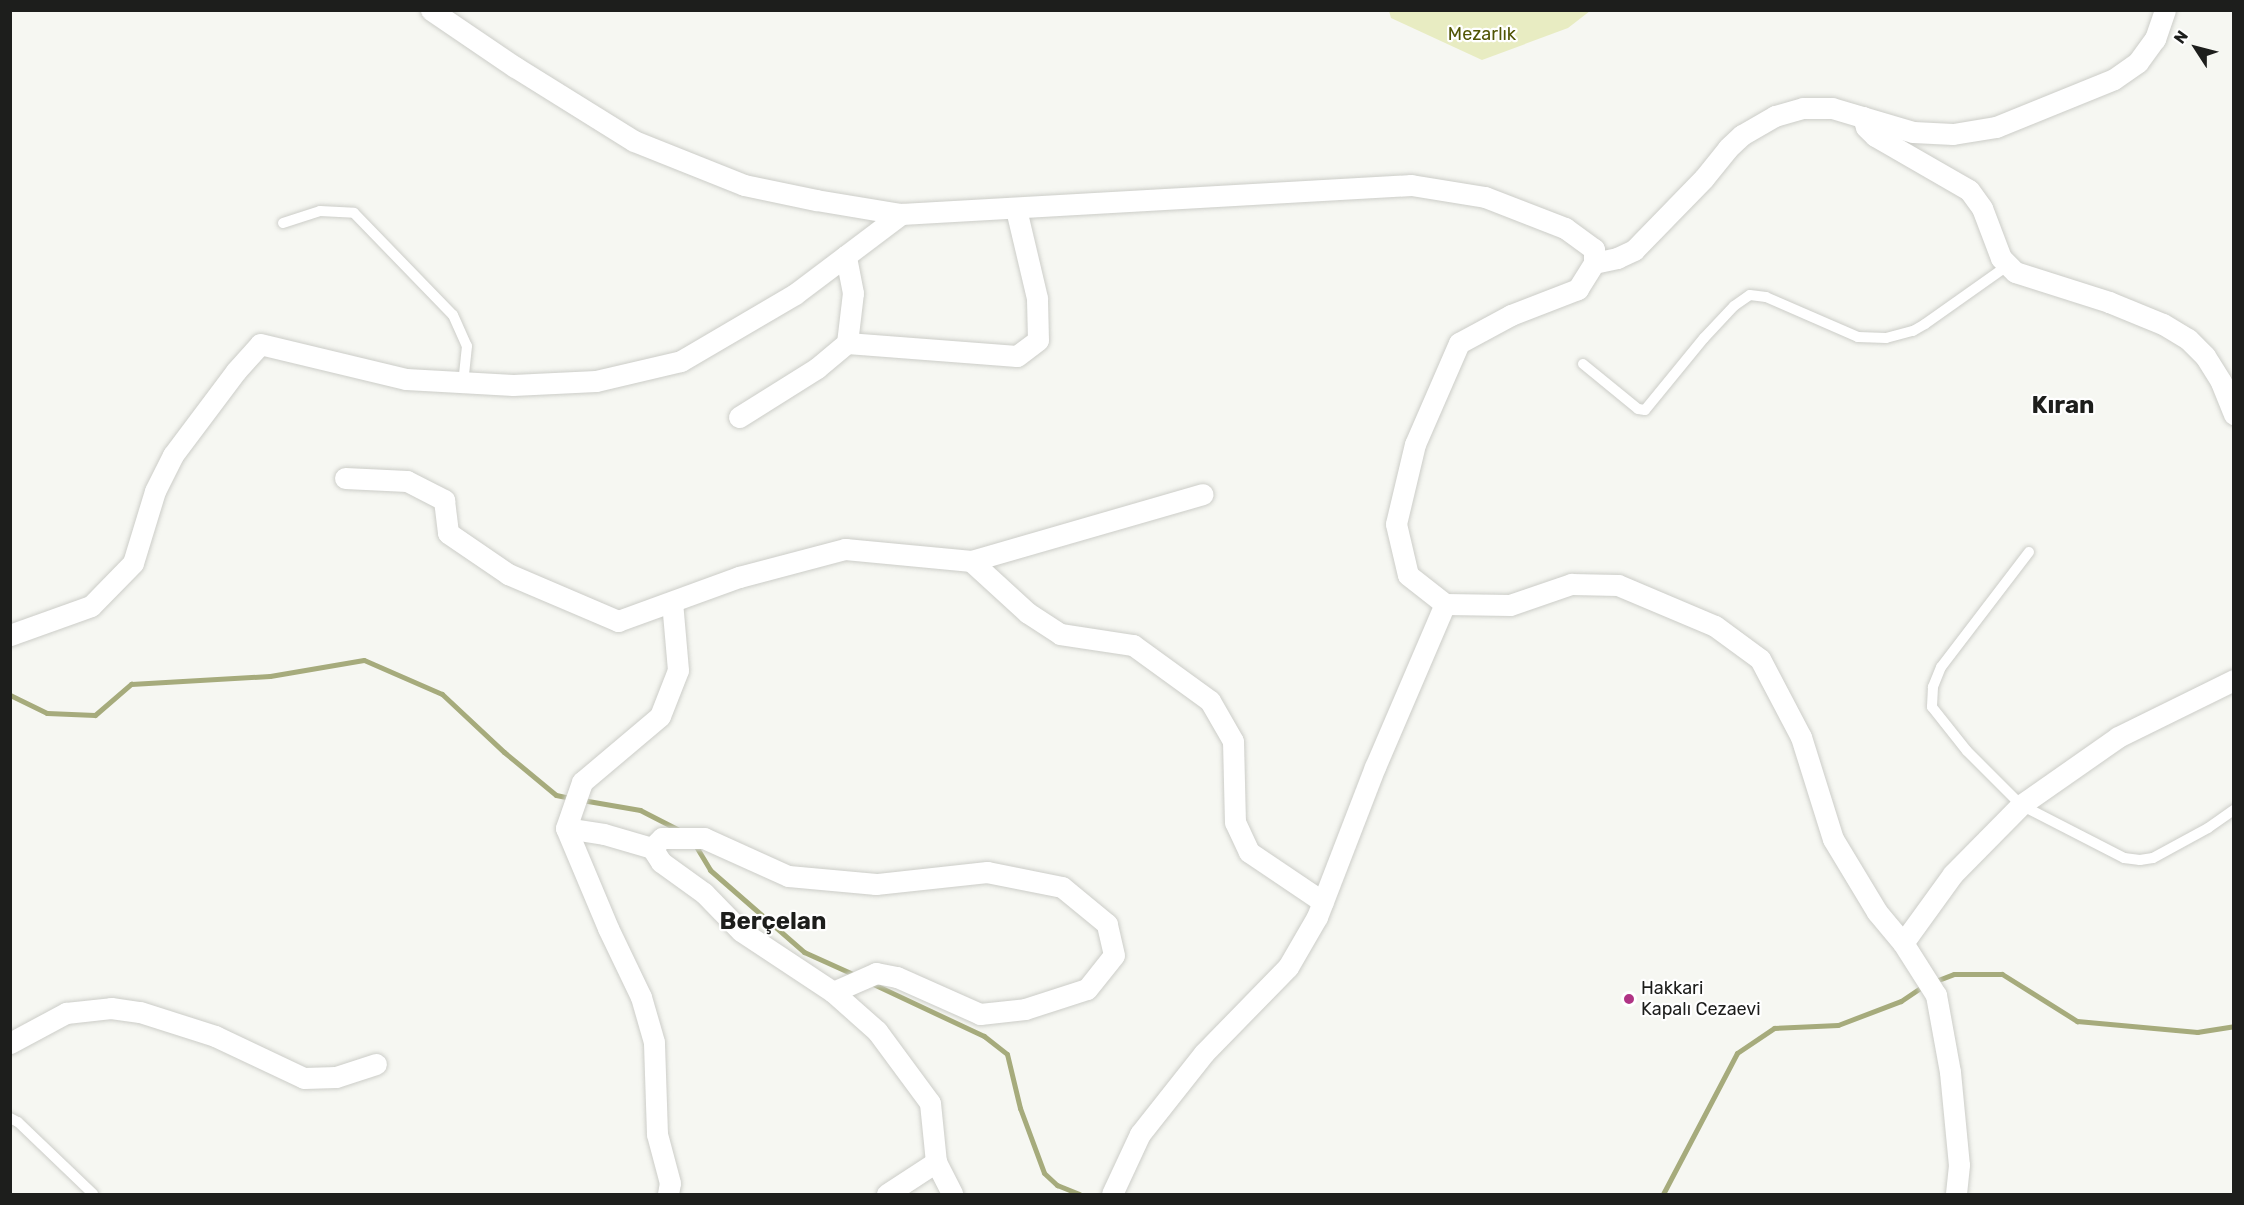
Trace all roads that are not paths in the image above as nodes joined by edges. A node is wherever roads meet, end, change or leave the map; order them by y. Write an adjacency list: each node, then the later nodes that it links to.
1 (431, 10): 5 (street)
2 (2165, 10): 3 (street)
3 (1863, 116): 8 (street); 9 (street)
4 (1016, 208): 5 (street); 8 (street); 10 (street)
5 (901, 214): 7 (street)
6 (283, 223): 12 (lane)
7 (846, 256): 10 (street); 12 (street)
8 (1594, 263): 20 (street)
9 (2007, 266): 11 (lane); 13 (street)
10 (847, 343): 14 (street)
11 (1583, 364)
12 (463, 382): 21 (street)
13 (2234, 414)
14 (740, 417)
15 (345, 478): 19 (street)
16 (1203, 494): 18 (street)
17 (2029, 552): 23 (lane)
18 (971, 561): 19 (street); 27 (street)
19 (672, 602): 25 (street)
20 (1445, 604): 27 (street); 28 (street)
21 (10, 635)
22 (2234, 680): 23 (street)
23 (2021, 805): 24 (lane); 28 (street)
24 (2234, 810)
25 (566, 828): 26 (street); 35 (street)
26 (652, 848): 29 (street); 29 (street)
27 (1323, 902): 38 (street)
28 (1903, 943): 39 (street)
29 (833, 992): 33 (street)
30 (10, 1043): 31 (street)
31 (376, 1064)
32 (10, 1118): 34 (lane)
33 (936, 1162): 36 (street); 37 (street)
34 (93, 1194)
35 (668, 1194)
36 (887, 1194)
37 (952, 1194)
38 (1112, 1194)
39 (1956, 1194)

